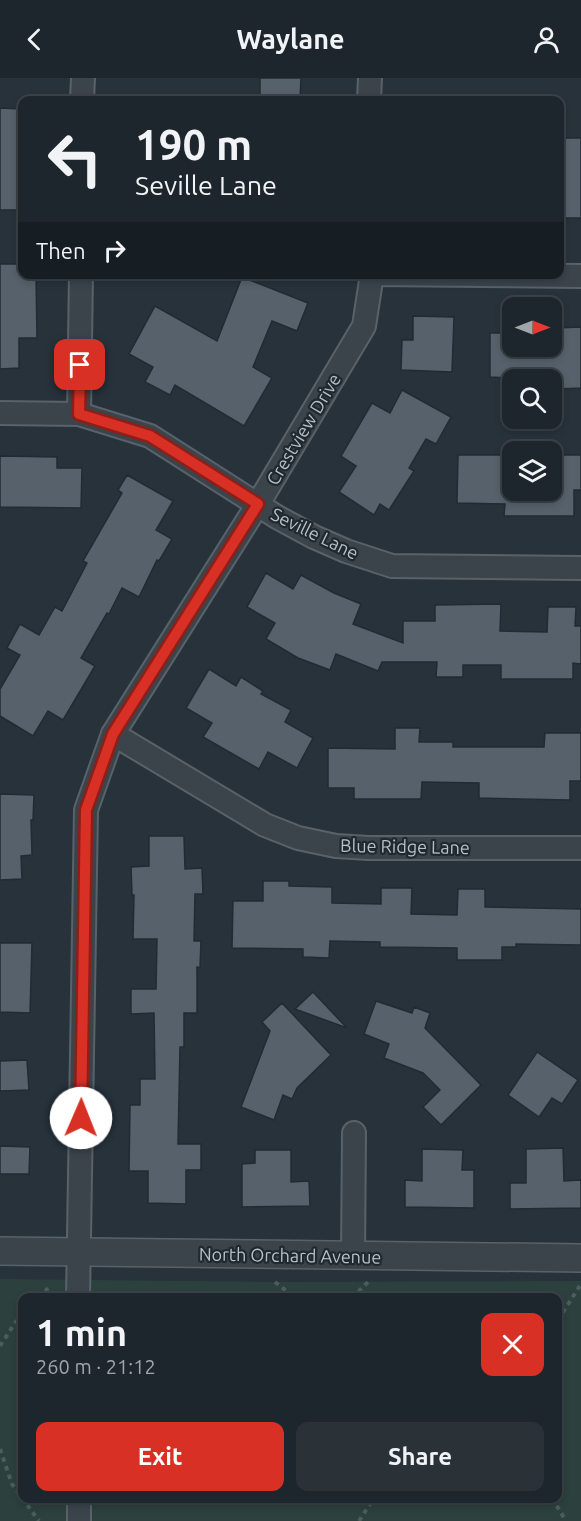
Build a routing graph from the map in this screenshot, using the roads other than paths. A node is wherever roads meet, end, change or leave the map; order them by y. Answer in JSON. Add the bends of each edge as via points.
{"nodes":[{"id":1,"x":82,"y":78,"type":"edge"},
{"id":2,"x":370,"y":78,"type":"edge"},
{"id":3,"x":82,"y":96,"type":"edge"},
{"id":4,"x":369,"y":96,"type":"edge"},
{"id":5,"x":564,"y":276,"type":"edge"},
{"id":6,"x":581,"y":276,"type":"edge"},
{"id":7,"x":81,"y":279,"type":"edge"},
{"id":8,"x":371,"y":279,"type":"edge"},
{"id":9,"x":0,"y":413,"type":"edge"},
{"id":10,"x":79,"y":414,"type":"junction"},
{"id":11,"x":258,"y":504,"type":"junction"},
{"id":12,"x":581,"y":568,"type":"edge"},
{"id":13,"x":113,"y":734,"type":"junction"},
{"id":14,"x":581,"y":848,"type":"edge"},
{"id":15,"x":354,"y":1133,"type":"dead end"},
{"id":16,"x":0,"y":1251,"type":"edge"},
{"id":17,"x":79,"y":1251,"type":"junction"},
{"id":18,"x":354,"y":1256,"type":"junction"},
{"id":19,"x":581,"y":1258,"type":"edge"},
{"id":20,"x":78,"y":1293,"type":"edge"},
{"id":21,"x":79,"y":1503,"type":"edge"},
{"id":22,"x":79,"y":1521,"type":"edge"}],
"edges":[{"from":1,"to":3,"type":"street"},
{"from":2,"to":4,"type":"street"},
{"from":5,"to":6,"type":"street"},
{"from":7,"to":10,"type":"street"},
{"from":8,"to":11,"type":"street","name":"Crestview Drive","via":[[364,326]]},
{"from":9,"to":10,"type":"street","name":"Seville Lane"},
{"from":10,"to":11,"type":"street","name":"Seville Lane","via":[[150,436]]},
{"from":11,"to":12,"type":"street","name":"Seville Lane","via":[[335,547],[392,566]]},
{"from":11,"to":13,"type":"street","name":"Crestview Drive"},
{"from":13,"to":14,"type":"street","name":"Blue Ridge Lane","via":[[265,825],[298,838],[369,848]]},
{"from":13,"to":17,"type":"street","name":"Crestview Drive","via":[[86,810]]},
{"from":15,"to":18,"type":"street"},
{"from":16,"to":17,"type":"street","name":"North Orchard Avenue"},
{"from":17,"to":18,"type":"street","name":"North Orchard Avenue"},
{"from":17,"to":20,"type":"street","name":"Crestview Drive"},
{"from":18,"to":19,"type":"street","name":"North Orchard Avenue"},
{"from":21,"to":22,"type":"street"}]}
